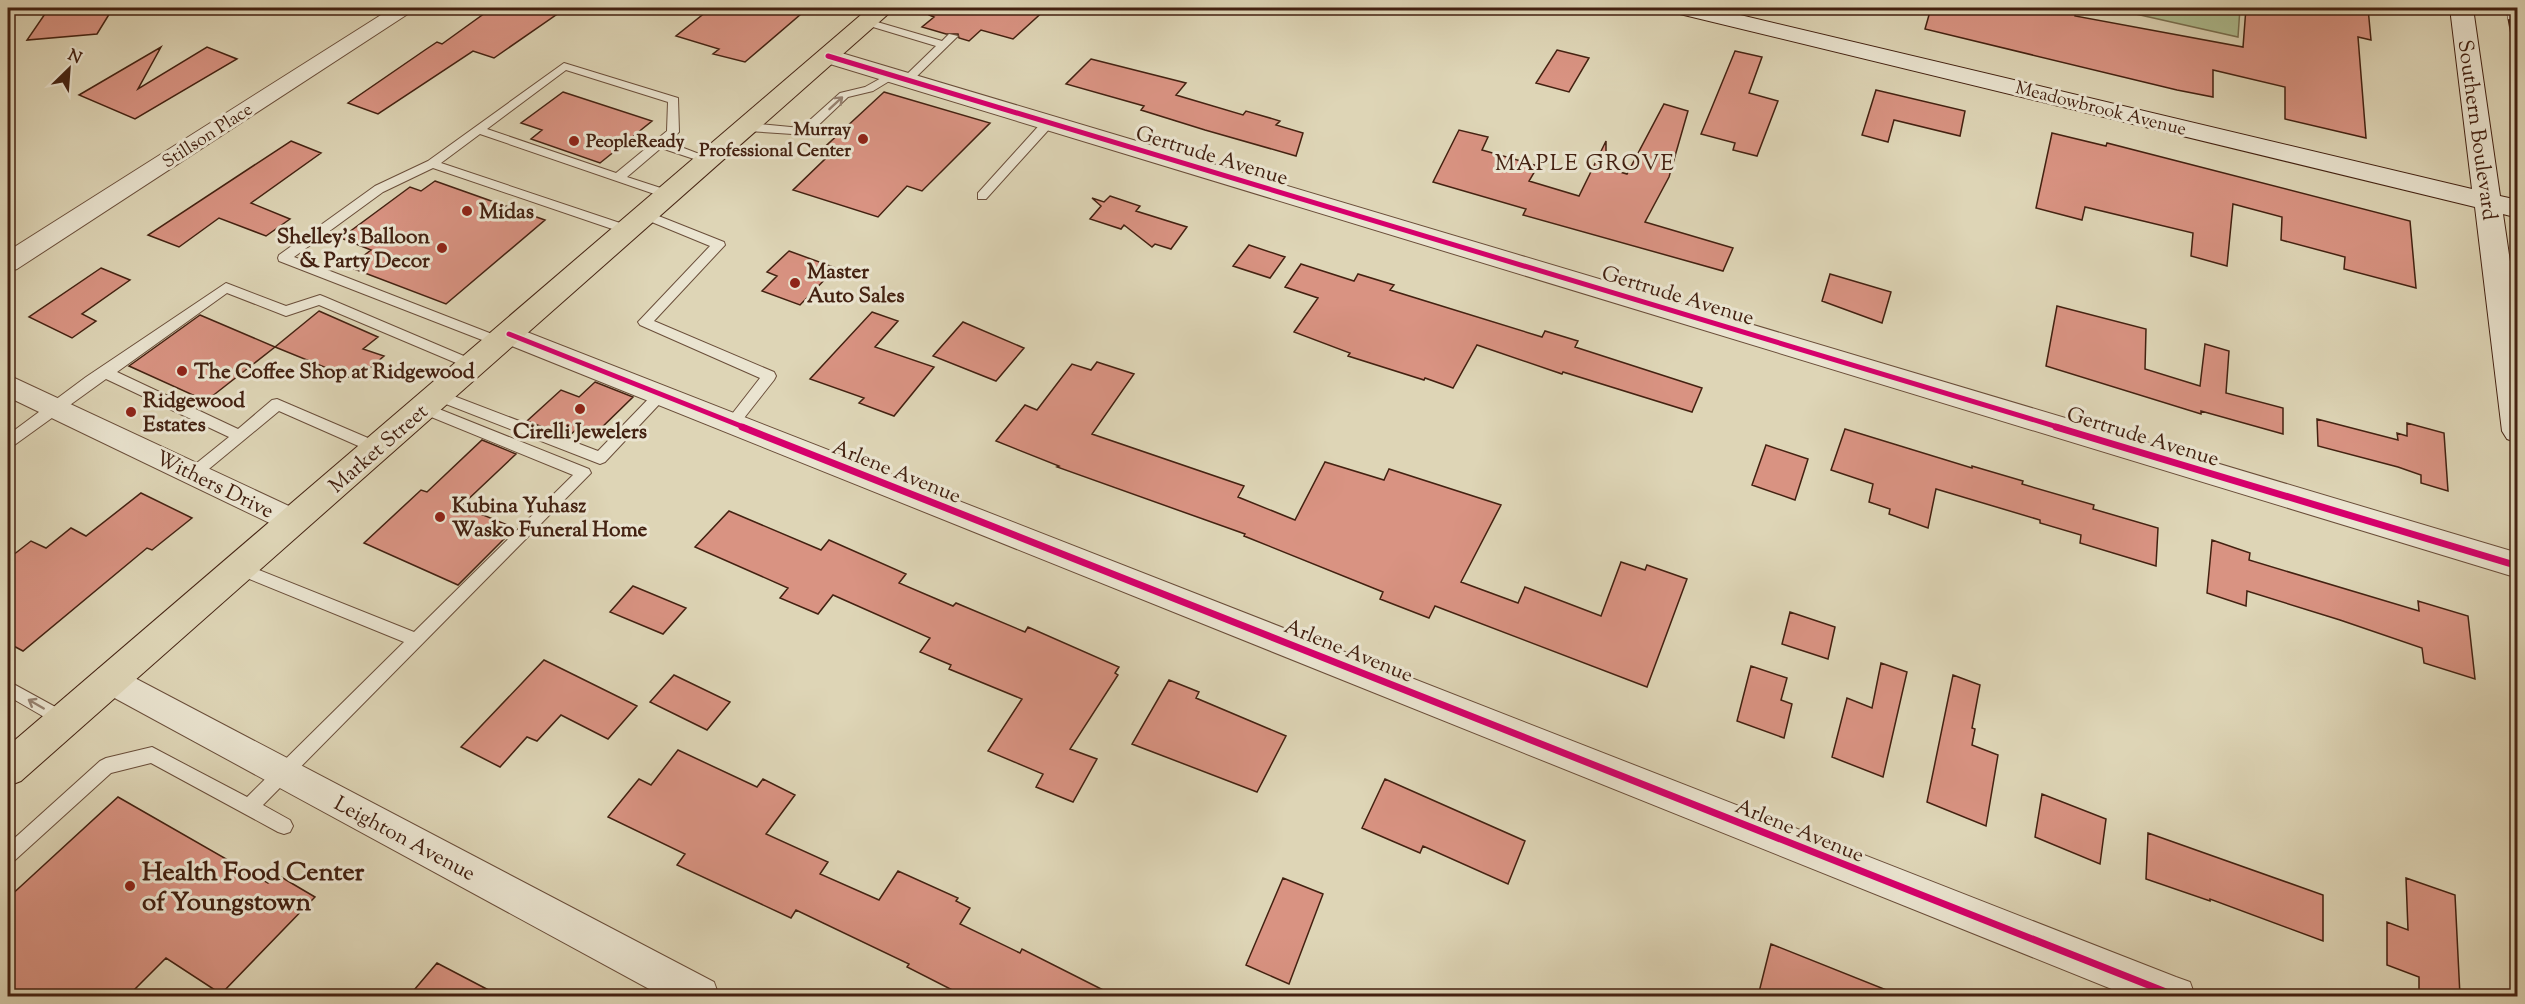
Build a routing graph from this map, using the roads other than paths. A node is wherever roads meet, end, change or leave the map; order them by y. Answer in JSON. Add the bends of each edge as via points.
{"nodes":[{"id":1,"x":406,"y":8,"type":"edge"},
{"id":2,"x":1684,"y":8,"type":"edge"},
{"id":3,"x":2462,"y":8,"type":"edge"},
{"id":4,"x":875,"y":15,"type":"edge"},
{"id":5,"x":953,"y":36,"type":"dead end"},
{"id":6,"x":944,"y":45,"type":"junction"},
{"id":7,"x":828,"y":56,"type":"junction"},
{"id":8,"x":899,"y":78,"type":"junction"},
{"id":9,"x":1048,"y":123,"type":"junction"},
{"id":10,"x":747,"y":127,"type":"junction"},
{"id":11,"x":479,"y":129,"type":"junction"},
{"id":12,"x":659,"y":143,"type":"junction"},
{"id":13,"x":709,"y":160,"type":"junction"},
{"id":14,"x":432,"y":164,"type":"junction"},
{"id":15,"x":618,"y":178,"type":"junction"},
{"id":16,"x":669,"y":195,"type":"junction"},
{"id":17,"x":982,"y":196,"type":"dead end"},
{"id":18,"x":2488,"y":201,"type":"junction"},
{"id":19,"x":2517,"y":209,"type":"edge"},
{"id":20,"x":637,"y":223,"type":"junction"},
{"id":21,"x":8,"y":263,"type":"edge"},
{"id":22,"x":504,"y":338,"type":"junction"},
{"id":23,"x":474,"y":365,"type":"junction"},
{"id":24,"x":109,"y":375,"type":"junction"},
{"id":25,"x":8,"y":385,"type":"edge"},
{"id":26,"x":661,"y":395,"type":"junction"},
{"id":27,"x":431,"y":402,"type":"junction"},
{"id":28,"x":55,"y":408,"type":"junction"},
{"id":29,"x":732,"y":423,"type":"junction"},
{"id":30,"x":2517,"y":431,"type":"edge"},
{"id":31,"x":240,"y":436,"type":"junction"},
{"id":32,"x":8,"y":442,"type":"edge"},
{"id":33,"x":377,"y":448,"type":"junction"},
{"id":34,"x":193,"y":474,"type":"junction"},
{"id":35,"x":293,"y":521,"type":"junction"},
{"id":36,"x":2517,"y":566,"type":"edge"},
{"id":37,"x":238,"y":568,"type":"junction"},
{"id":38,"x":417,"y":640,"type":"junction"},
{"id":39,"x":110,"y":679,"type":"junction"},
{"id":40,"x":8,"y":688,"type":"edge"},
{"id":41,"x":64,"y":720,"type":"junction"},
{"id":42,"x":8,"y":767,"type":"edge"},
{"id":43,"x":283,"y":772,"type":"junction"},
{"id":44,"x":249,"y":807,"type":"junction"},
{"id":45,"x":284,"y":826,"type":"dead end"},
{"id":46,"x":8,"y":855,"type":"edge"},
{"id":47,"x":700,"y":996,"type":"edge"},
{"id":48,"x":2176,"y":996,"type":"edge"}],
"edges":[{"from":1,"to":21,"type":"street","name":"Stillson Place"},
{"from":2,"to":18,"type":"street","name":"Meadowbrook Avenue"},
{"from":3,"to":18,"type":"street","name":"Southern Boulevard"},
{"from":4,"to":6,"type":"lane"},
{"from":4,"to":7,"type":"main road","name":"Market Street"},
{"from":5,"to":6,"type":"lane"},
{"from":6,"to":8,"type":"lane"},
{"from":7,"to":8,"type":"street","name":"Gertrude Avenue"},
{"from":7,"to":10,"type":"main road","name":"Market Street"},
{"from":8,"to":9,"type":"street","name":"Gertrude Avenue"},
{"from":10,"to":8,"type":"lane","one_way":true,"via":[[804,132],[844,95]]},
{"from":9,"to":17,"type":"lane"},
{"from":9,"to":36,"type":"street","name":"Gertrude Avenue"},
{"from":10,"to":13,"type":"main road","name":"Market Street"},
{"from":11,"to":12,"type":"lane","via":[[564,66],[674,100],[673,132]]},
{"from":11,"to":14,"type":"lane"},
{"from":11,"to":15,"type":"lane"},
{"from":12,"to":13,"type":"lane"},
{"from":12,"to":15,"type":"lane"},
{"from":13,"to":16,"type":"main road","name":"Market Street"},
{"from":14,"to":20,"type":"lane"},
{"from":14,"to":22,"type":"lane","via":[[379,189],[284,258]]},
{"from":15,"to":16,"type":"lane"},
{"from":16,"to":20,"type":"main road","name":"Market Street"},
{"from":18,"to":19,"type":"street","name":"Meadowbrook Avenue"},
{"from":18,"to":30,"type":"street","name":"Southern Boulevard"},
{"from":20,"to":22,"type":"main road","name":"Market Street"},
{"from":20,"to":29,"type":"lane","via":[[719,246],[645,322],[768,376]]},
{"from":22,"to":23,"type":"main road","name":"Market Street"},
{"from":22,"to":26,"type":"street","name":"Arlene Avenue"},
{"from":23,"to":24,"type":"lane","via":[[320,300],[286,311],[226,287]]},
{"from":23,"to":27,"type":"main road","name":"Market Street"},
{"from":24,"to":28,"type":"lane","via":[[91,381]]},
{"from":24,"to":31,"type":"lane"},
{"from":25,"to":28,"type":"street","name":"Withers Drive"},
{"from":26,"to":27,"type":"lane","via":[[600,458]]},
{"from":26,"to":29,"type":"street","name":"Arlene Avenue"},
{"from":27,"to":33,"type":"main road","name":"Market Street"},
{"from":27,"to":38,"type":"lane","via":[[584,473]]},
{"from":28,"to":32,"type":"lane"},
{"from":28,"to":34,"type":"street","name":"Withers Drive"},
{"from":29,"to":48,"type":"street","name":"Arlene Avenue"},
{"from":31,"to":33,"type":"lane","via":[[277,404]]},
{"from":31,"to":34,"type":"lane"},
{"from":33,"to":35,"type":"main road","name":"Market Street"},
{"from":34,"to":35,"type":"street","name":"Withers Drive"},
{"from":35,"to":37,"type":"main road","name":"Market Street"},
{"from":37,"to":38,"type":"lane"},
{"from":37,"to":39,"type":"main road","name":"Market Street"},
{"from":38,"to":43,"type":"lane"},
{"from":39,"to":41,"type":"main road","name":"Market Street"},
{"from":39,"to":43,"type":"street","name":"Leighton Avenue"},
{"from":41,"to":40,"type":"lane","one_way":true},
{"from":41,"to":42,"type":"main road","name":"Market Street"},
{"from":43,"to":44,"type":"lane"},
{"from":43,"to":47,"type":"street","name":"Leighton Avenue"},
{"from":44,"to":45,"type":"lane"},
{"from":44,"to":46,"type":"lane","via":[[152,755],[106,766]]}]}
